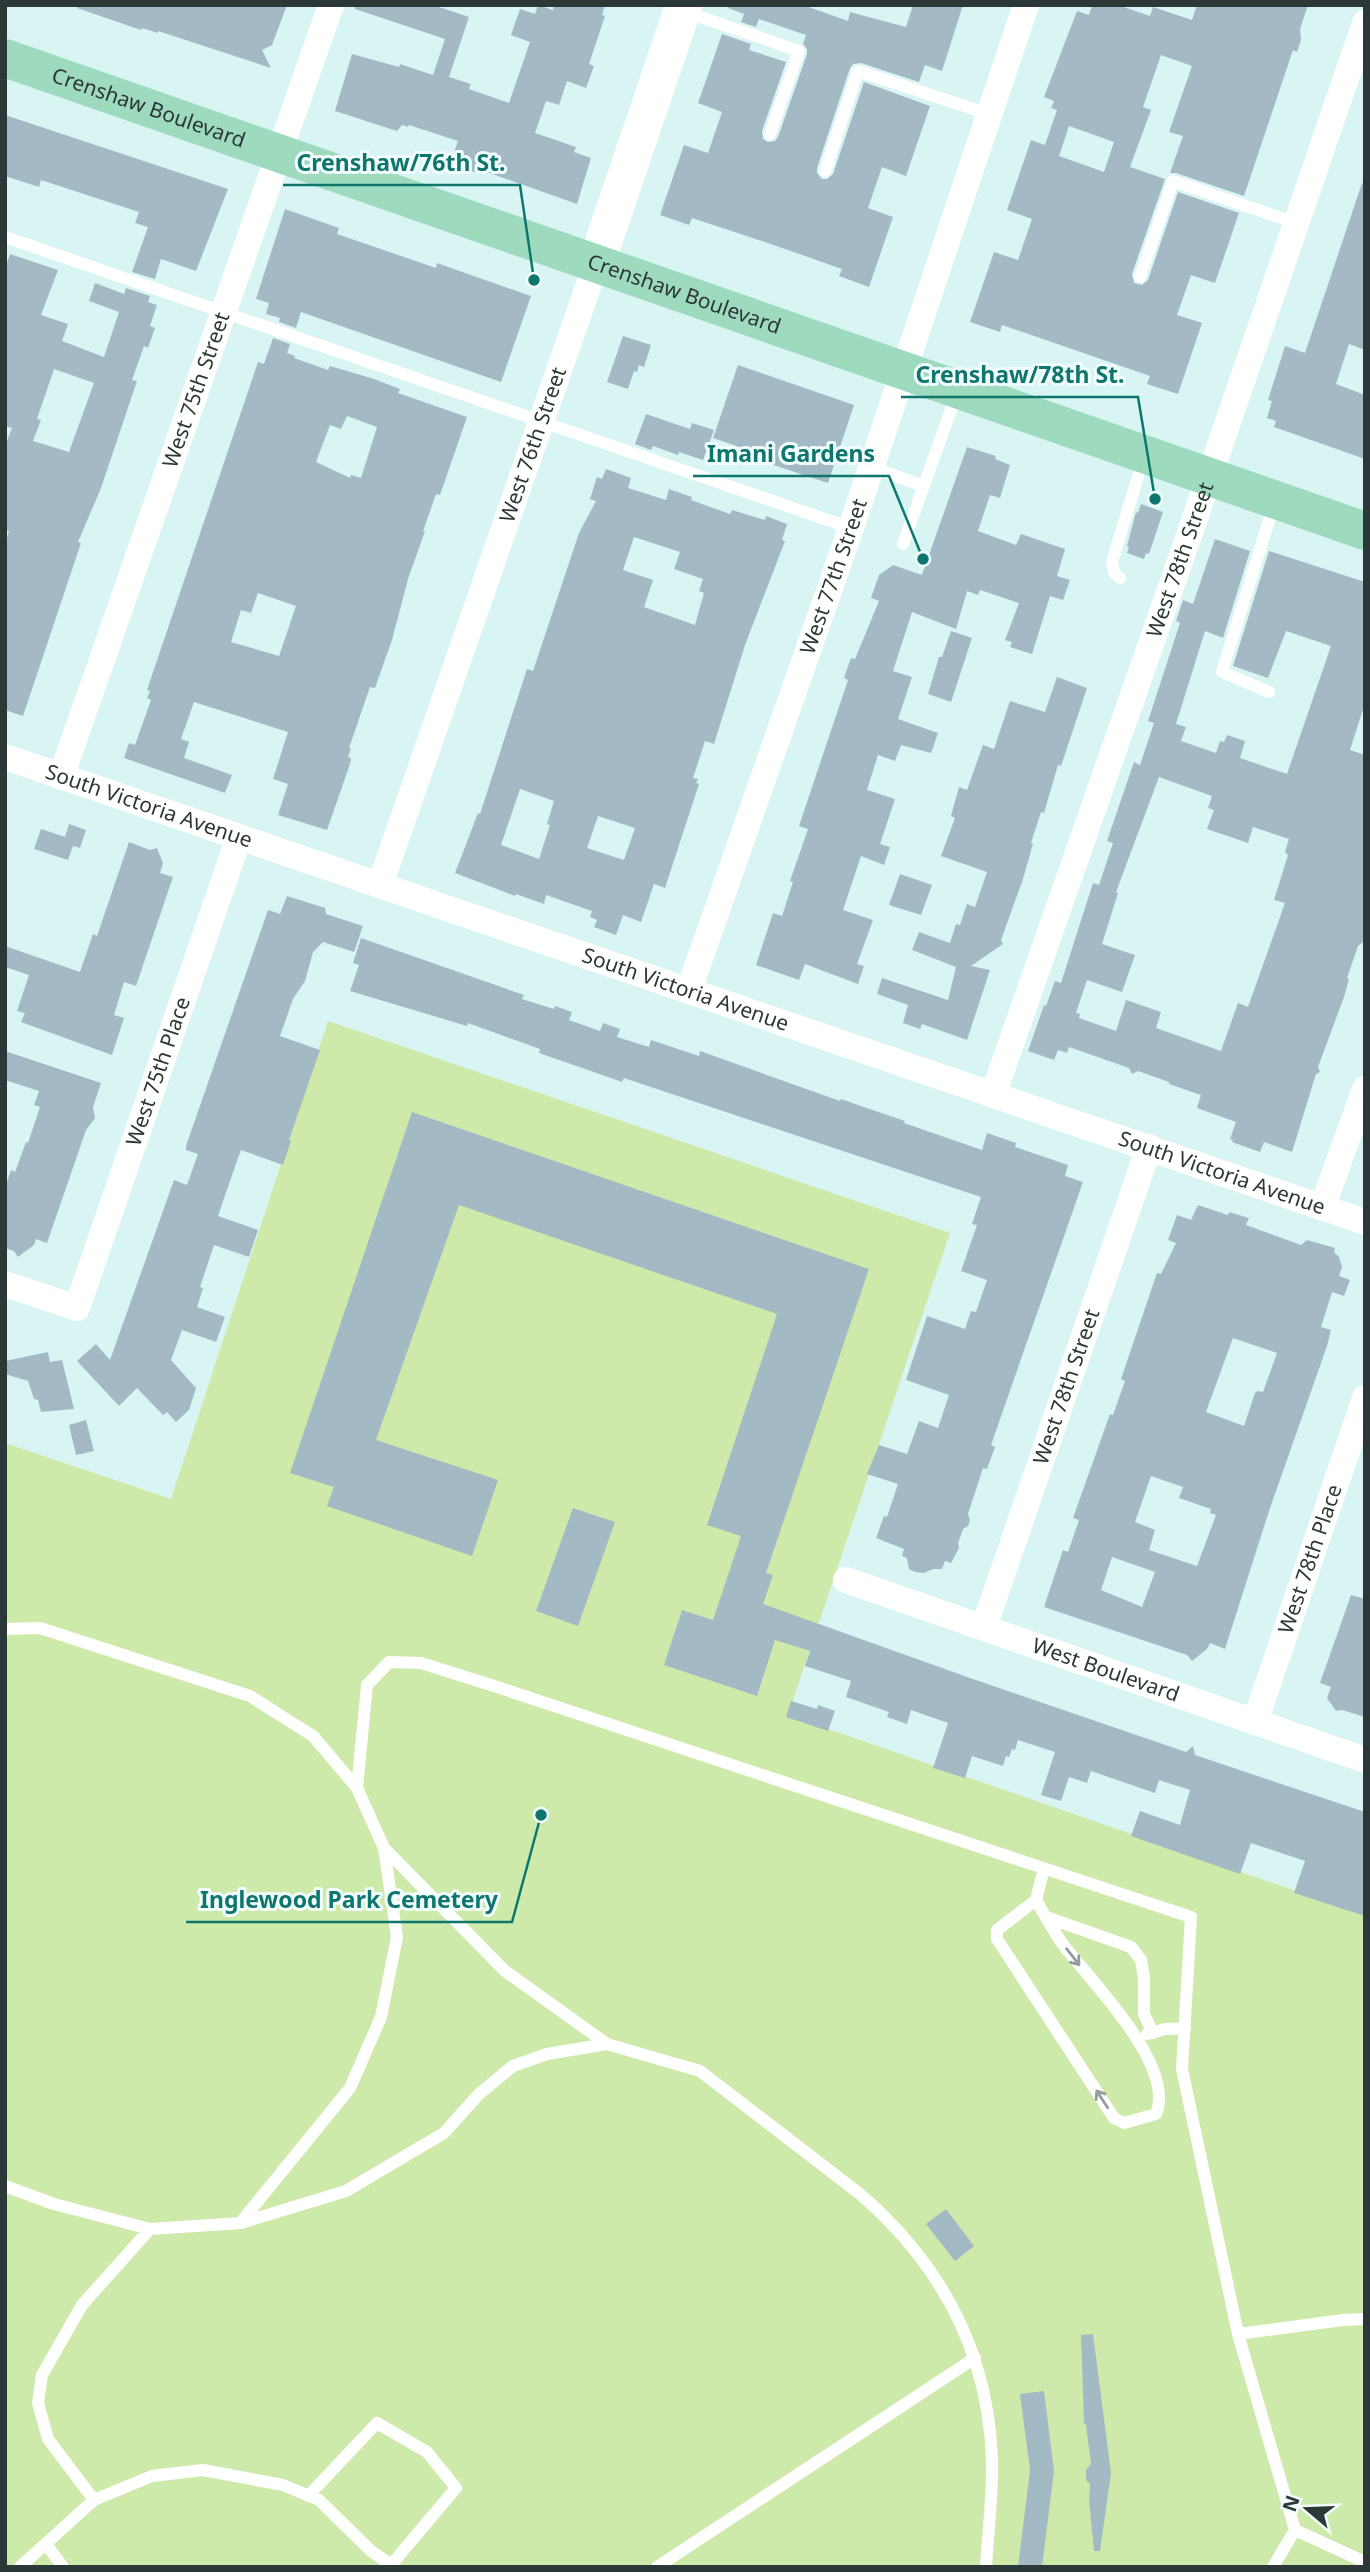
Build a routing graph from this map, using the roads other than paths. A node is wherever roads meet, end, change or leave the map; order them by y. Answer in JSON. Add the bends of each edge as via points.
{"nodes":[{"id":1,"x":331,"y":5,"type":"edge"},
{"id":2,"x":1026,"y":5,"type":"edge"},
{"id":3,"x":683,"y":8,"type":"edge"},
{"id":4,"x":1365,"y":23,"type":"edge"},
{"id":5,"x":5,"y":58,"type":"edge"},
{"id":6,"x":989,"y":114,"type":"junction"},
{"id":7,"x":770,"y":134,"type":"dead end"},
{"id":8,"x":280,"y":151,"type":"junction"},
{"id":9,"x":825,"y":171,"type":"dead end"},
{"id":10,"x":1296,"y":223,"type":"junction"},
{"id":11,"x":5,"y":237,"type":"edge"},
{"id":12,"x":596,"y":264,"type":"junction"},
{"id":13,"x":1140,"y":277,"type":"dead end"},
{"id":14,"x":225,"y":312,"type":"junction"},
{"id":15,"x":903,"y":369,"type":"junction"},
{"id":16,"x":958,"y":388,"type":"junction"},
{"id":17,"x":542,"y":422,"type":"junction"},
{"id":18,"x":1145,"y":454,"type":"junction"},
{"id":19,"x":871,"y":467,"type":"junction"},
{"id":20,"x":1210,"y":477,"type":"junction"},
{"id":21,"x":924,"y":486,"type":"junction"},
{"id":22,"x":1275,"y":500,"type":"junction"},
{"id":23,"x":851,"y":528,"type":"junction"},
{"id":24,"x":1365,"y":531,"type":"edge"},
{"id":25,"x":903,"y":544,"type":"dead end"},
{"id":26,"x":1120,"y":578,"type":"dead end"},
{"id":27,"x":1269,"y":692,"type":"dead end"},
{"id":28,"x":5,"y":757,"type":"edge"},
{"id":29,"x":61,"y":777,"type":"junction"},
{"id":30,"x":239,"y":837,"type":"junction"},
{"id":31,"x":380,"y":885,"type":"junction"},
{"id":32,"x":689,"y":989,"type":"junction"},
{"id":33,"x":1365,"y":1089,"type":"edge"},
{"id":34,"x":993,"y":1096,"type":"junction"},
{"id":35,"x":1149,"y":1147,"type":"junction"},
{"id":36,"x":1322,"y":1208,"type":"junction"},
{"id":37,"x":1365,"y":1222,"type":"edge"},
{"id":38,"x":5,"y":1284,"type":"edge"},
{"id":39,"x":1365,"y":1398,"type":"edge"},
{"id":40,"x":846,"y":1580,"type":"dead end"},
{"id":41,"x":984,"y":1627,"type":"junction"},
{"id":42,"x":5,"y":1629,"type":"edge"},
{"id":43,"x":1255,"y":1722,"type":"junction"},
{"id":44,"x":1365,"y":1760,"type":"edge"},
{"id":45,"x":356,"y":1788,"type":"junction"},
{"id":46,"x":384,"y":1848,"type":"junction"},
{"id":47,"x":1044,"y":1868,"type":"junction"},
{"id":48,"x":1036,"y":1900,"type":"junction"},
{"id":49,"x":1046,"y":1917,"type":"junction"},
{"id":50,"x":1185,"y":2028,"type":"junction"},
{"id":51,"x":1153,"y":2033,"type":"junction"},
{"id":52,"x":1137,"y":2037,"type":"junction"},
{"id":53,"x":607,"y":2044,"type":"junction"},
{"id":54,"x":5,"y":2186,"type":"edge"},
{"id":55,"x":241,"y":2223,"type":"junction"},
{"id":56,"x":150,"y":2229,"type":"junction"},
{"id":57,"x":1365,"y":2319,"type":"edge"},
{"id":58,"x":1238,"y":2334,"type":"junction"},
{"id":59,"x":975,"y":2358,"type":"junction"},
{"id":60,"x":308,"y":2496,"type":"junction"},
{"id":61,"x":94,"y":2501,"type":"junction"},
{"id":62,"x":1294,"y":2530,"type":"junction"},
{"id":63,"x":46,"y":2544,"type":"junction"},
{"id":64,"x":1365,"y":2562,"type":"edge"},
{"id":65,"x":386,"y":2564,"type":"edge"},
{"id":66,"x":20,"y":2567,"type":"edge"},
{"id":67,"x":63,"y":2567,"type":"edge"},
{"id":68,"x":657,"y":2567,"type":"edge"},
{"id":69,"x":986,"y":2567,"type":"edge"},
{"id":70,"x":1273,"y":2567,"type":"edge"}],
"edges":[{"from":1,"to":8,"type":"street","name":"West 75th Street"},
{"from":2,"to":6,"type":"street","name":"West 77th Street"},
{"from":3,"to":7,"type":"lane","via":[[799,51]]},
{"from":3,"to":12,"type":"street","name":"West 76th Street"},
{"from":4,"to":10,"type":"street","name":"West 78th Street"},
{"from":5,"to":8,"type":"main road","name":"Crenshaw Boulevard"},
{"from":6,"to":9,"type":"lane","via":[[858,71]]},
{"from":6,"to":15,"type":"street","name":"West 77th Street"},
{"from":8,"to":12,"type":"main road","name":"Crenshaw Boulevard"},
{"from":8,"to":14,"type":"street","name":"West 75th Street"},
{"from":10,"to":13,"type":"lane","via":[[1173,181]]},
{"from":10,"to":20,"type":"street","name":"West 78th Street"},
{"from":11,"to":14,"type":"lane"},
{"from":12,"to":15,"type":"main road","name":"Crenshaw Boulevard"},
{"from":12,"to":17,"type":"street","name":"West 76th Street"},
{"from":14,"to":17,"type":"lane"},
{"from":14,"to":29,"type":"street","name":"West 75th Street"},
{"from":15,"to":16,"type":"main road","name":"Crenshaw Boulevard"},
{"from":15,"to":19,"type":"street","name":"West 77th Street"},
{"from":16,"to":18,"type":"main road","name":"Crenshaw Boulevard"},
{"from":16,"to":21,"type":"lane"},
{"from":17,"to":23,"type":"lane"},
{"from":17,"to":31,"type":"street","name":"West 76th Street"},
{"from":18,"to":20,"type":"main road","name":"Crenshaw Boulevard"},
{"from":18,"to":26,"type":"lane","via":[[1112,562]]},
{"from":19,"to":21,"type":"lane"},
{"from":19,"to":23,"type":"street","name":"West 77th Street"},
{"from":20,"to":22,"type":"main road","name":"Crenshaw Boulevard"},
{"from":20,"to":34,"type":"street","name":"West 78th Street"},
{"from":21,"to":25,"type":"lane"},
{"from":22,"to":24,"type":"main road","name":"Crenshaw Boulevard"},
{"from":22,"to":27,"type":"lane","via":[[1222,672]]},
{"from":23,"to":32,"type":"street","name":"West 77th Street"},
{"from":28,"to":29,"type":"street","name":"South Victoria Avenue"},
{"from":29,"to":30,"type":"street","name":"South Victoria Avenue"},
{"from":30,"to":31,"type":"street","name":"South Victoria Avenue"},
{"from":30,"to":38,"type":"street","name":"West 75th Place","via":[[77,1308]]},
{"from":31,"to":32,"type":"street","name":"South Victoria Avenue"},
{"from":32,"to":34,"type":"street","name":"South Victoria Avenue"},
{"from":33,"to":36,"type":"street"},
{"from":34,"to":35,"type":"street","name":"South Victoria Avenue"},
{"from":35,"to":36,"type":"street","name":"South Victoria Avenue"},
{"from":35,"to":41,"type":"street","name":"West 78th Street"},
{"from":36,"to":37,"type":"street","name":"South Victoria Avenue"},
{"from":39,"to":43,"type":"street","name":"West 78th Place"},
{"from":40,"to":41,"type":"street","name":"West Boulevard"},
{"from":41,"to":43,"type":"street","name":"West Boulevard"},
{"from":42,"to":45,"type":"lane","via":[[40,1628],[250,1696],[313,1736]]},
{"from":43,"to":44,"type":"street","name":"West Boulevard"},
{"from":45,"to":46,"type":"lane"},
{"from":45,"to":47,"type":"lane","via":[[367,1685],[389,1662],[421,1663]]},
{"from":46,"to":53,"type":"lane","via":[[505,1971]]},
{"from":46,"to":55,"type":"lane","via":[[397,1937],[381,2017],[350,2088]]},
{"from":47,"to":48,"type":"lane"},
{"from":47,"to":50,"type":"lane","via":[[1191,1917]]},
{"from":48,"to":49,"type":"lane"},
{"from":52,"to":48,"type":"lane","one_way":true,"via":[[1154,2069],[1161,2103],[1156,2114],[1124,2123],[1114,2118],[997,1939],[997,1930]]},
{"from":49,"to":51,"type":"lane","via":[[1131,1947],[1141,1960],[1144,2014]]},
{"from":49,"to":52,"type":"lane","one_way":true},
{"from":50,"to":51,"type":"lane"},
{"from":50,"to":58,"type":"lane","via":[[1182,2069]]},
{"from":51,"to":52,"type":"lane"},
{"from":53,"to":55,"type":"lane","via":[[547,2054],[513,2066],[479,2094],[444,2133],[346,2191]]},
{"from":53,"to":59,"type":"lane","via":[[700,2071],[884,2214],[925,2261],[957,2315]]},
{"from":54,"to":56,"type":"lane"},
{"from":55,"to":56,"type":"lane"},
{"from":56,"to":61,"type":"lane","via":[[82,2305],[42,2375],[38,2403],[48,2439]]},
{"from":57,"to":58,"type":"lane"},
{"from":58,"to":62,"type":"lane"},
{"from":59,"to":68,"type":"lane"},
{"from":59,"to":69,"type":"lane","via":[[986,2401],[991,2452]]},
{"from":60,"to":61,"type":"lane","via":[[283,2485],[202,2470],[152,2476]]},
{"from":60,"to":65,"type":"lane","via":[[318,2500]]},
{"from":60,"to":65,"type":"lane","via":[[377,2423],[427,2452],[456,2488]]},
{"from":61,"to":63,"type":"lane"},
{"from":62,"to":64,"type":"lane"},
{"from":62,"to":70,"type":"lane"},
{"from":63,"to":66,"type":"lane"},
{"from":63,"to":67,"type":"lane"}]}
